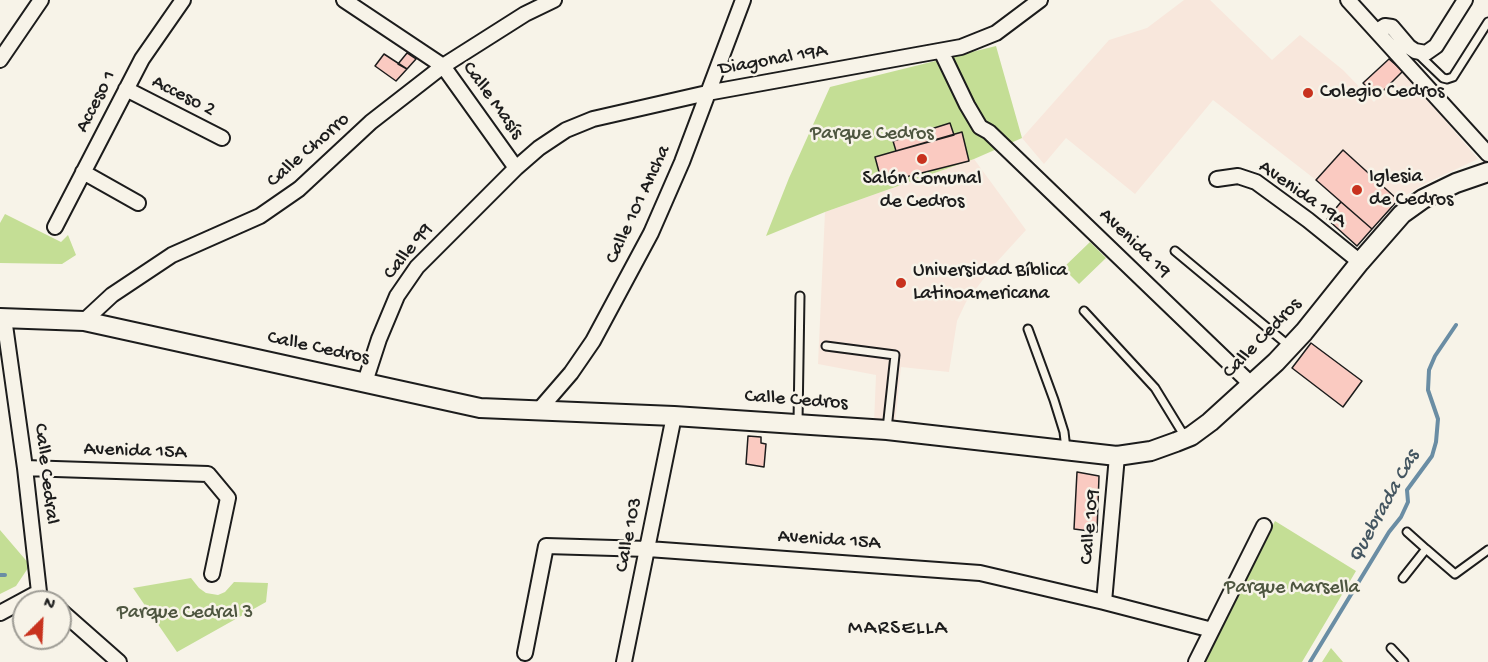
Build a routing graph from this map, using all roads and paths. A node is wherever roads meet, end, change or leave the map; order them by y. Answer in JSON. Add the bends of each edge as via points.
{"nodes":[{"id":1,"x":41,"y":0,"type":"edge"},
{"id":2,"x":183,"y":0,"type":"edge"},
{"id":3,"x":344,"y":0,"type":"edge"},
{"id":4,"x":554,"y":0,"type":"edge"},
{"id":5,"x":743,"y":0,"type":"edge"},
{"id":6,"x":1040,"y":0,"type":"edge"},
{"id":7,"x":1348,"y":0,"type":"edge"},
{"id":8,"x":1465,"y":0,"type":"edge"},
{"id":9,"x":1488,"y":22,"type":"edge"},
{"id":10,"x":1377,"y":31,"type":"junction"},
{"id":11,"x":940,"y":51,"type":"junction"},
{"id":12,"x":1415,"y":51,"type":"junction"},
{"id":13,"x":0,"y":60,"type":"edge"},
{"id":14,"x":443,"y":66,"type":"junction"},
{"id":15,"x":126,"y":90,"type":"junction"},
{"id":16,"x":707,"y":93,"type":"junction"},
{"id":17,"x":222,"y":138,"type":"dead end"},
{"id":18,"x":1488,"y":154,"type":"edge"},
{"id":19,"x":516,"y":168,"type":"junction"},
{"id":20,"x":83,"y":172,"type":"junction"},
{"id":21,"x":1488,"y":172,"type":"edge"},
{"id":22,"x":1217,"y":179,"type":"dead end"},
{"id":23,"x":138,"y":202,"type":"dead end"},
{"id":24,"x":55,"y":227,"type":"dead end"},
{"id":25,"x":1175,"y":251,"type":"dead end"},
{"id":26,"x":1360,"y":262,"type":"junction"},
{"id":27,"x":800,"y":296,"type":"dead end"},
{"id":28,"x":1084,"y":311,"type":"dead end"},
{"id":29,"x":2,"y":318,"type":"edge"},
{"id":30,"x":84,"y":321,"type":"junction"},
{"id":31,"x":1028,"y":329,"type":"dead end"},
{"id":32,"x":826,"y":346,"type":"dead end"},
{"id":33,"x":1290,"y":347,"type":"junction"},
{"id":34,"x":365,"y":382,"type":"junction"},
{"id":35,"x":1252,"y":385,"type":"junction"},
{"id":36,"x":539,"y":410,"type":"junction"},
{"id":37,"x":674,"y":416,"type":"junction"},
{"id":38,"x":798,"y":424,"type":"junction"},
{"id":39,"x":887,"y":430,"type":"junction"},
{"id":40,"x":1186,"y":438,"type":"junction"},
{"id":41,"x":1066,"y":449,"type":"junction"},
{"id":42,"x":1117,"y":456,"type":"junction"},
{"id":43,"x":25,"y":468,"type":"junction"},
{"id":44,"x":1264,"y":526,"type":"dead end"},
{"id":45,"x":1407,"y":532,"type":"dead end"},
{"id":46,"x":648,"y":549,"type":"junction"},
{"id":47,"x":1426,"y":549,"type":"junction"},
{"id":48,"x":1488,"y":550,"type":"edge"},
{"id":49,"x":212,"y":574,"type":"dead end"},
{"id":50,"x":1402,"y":578,"type":"dead end"},
{"id":51,"x":39,"y":590,"type":"edge"},
{"id":52,"x":1104,"y":602,"type":"junction"},
{"id":53,"x":72,"y":621,"type":"edge"},
{"id":54,"x":1212,"y":630,"type":"junction"},
{"id":55,"x":1391,"y":648,"type":"dead end"},
{"id":56,"x":525,"y":653,"type":"dead end"},
{"id":57,"x":119,"y":662,"type":"edge"},
{"id":58,"x":624,"y":662,"type":"edge"},
{"id":59,"x":1196,"y":662,"type":"edge"},
{"id":60,"x":1404,"y":662,"type":"edge"}],
"edges":[{"from":1,"to":13,"type":"street"},
{"from":2,"to":15,"type":"street","name":"Acceso 1","via":[[142,59]]},
{"from":3,"to":14,"type":"street","name":"Calle Masís"},
{"from":4,"to":14,"type":"street","name":"Calle Chorro"},
{"from":5,"to":16,"type":"street","name":"Calle 101 Ancha"},
{"from":6,"to":11,"type":"street","name":"Diagonal 19A","via":[[996,33]]},
{"from":7,"to":10,"type":"street"},
{"from":8,"to":12,"type":"street","via":[[1432,51]]},
{"from":9,"to":12,"type":"lane","via":[[1453,76],[1447,79]]},
{"from":10,"to":12,"type":"street","via":[[1392,27]]},
{"from":10,"to":18,"type":"street"},
{"from":11,"to":16,"type":"street","name":"Diagonal 19A"},
{"from":11,"to":35,"type":"street","name":"Avenida 19","via":[[980,126]]},
{"from":14,"to":19,"type":"street","name":"Calle Masís"},
{"from":14,"to":30,"type":"street","name":"Calle Chorro","via":[[371,122],[299,189],[260,216],[172,255],[112,295]]},
{"from":15,"to":17,"type":"street","name":"Acceso 2"},
{"from":15,"to":20,"type":"street","name":"Acceso 1"},
{"from":16,"to":19,"type":"street","name":"Diagonal 19A","via":[[593,119],[566,130]]},
{"from":16,"to":36,"type":"street","name":"Calle 101 Ancha","via":[[651,233],[613,305],[572,374]]},
{"from":19,"to":34,"type":"street","name":"Calle 99","via":[[417,267],[398,296]]},
{"from":20,"to":23,"type":"street"},
{"from":20,"to":24,"type":"street","name":"Acceso 1"},
{"from":21,"to":26,"type":"street","name":"Calle Cedros","via":[[1423,199],[1391,225]]},
{"from":22,"to":26,"type":"street","name":"Avenida 19A","via":[[1238,176],[1256,182]]},
{"from":25,"to":33,"type":"lane"},
{"from":26,"to":33,"type":"street","name":"Calle Cedros"},
{"from":27,"to":38,"type":"lane"},
{"from":28,"to":40,"type":"lane","via":[[1155,388]]},
{"from":29,"to":30,"type":"street","name":"Calle Cedros"},
{"from":29,"to":43,"type":"street","name":"Calle Cedral"},
{"from":30,"to":34,"type":"street","name":"Calle Cedros"},
{"from":31,"to":41,"type":"lane","via":[[1058,410]]},
{"from":32,"to":39,"type":"lane","via":[[895,355]]},
{"from":33,"to":35,"type":"street","name":"Calle Cedros"},
{"from":34,"to":36,"type":"street","name":"Calle Cedros","via":[[480,408]]},
{"from":35,"to":40,"type":"street","name":"Calle Cedros"},
{"from":36,"to":37,"type":"street","name":"Calle Cedros"},
{"from":37,"to":38,"type":"street","name":"Calle Cedros"},
{"from":37,"to":46,"type":"street","name":"Calle 103"},
{"from":38,"to":39,"type":"street","name":"Calle Cedros"},
{"from":39,"to":41,"type":"street","name":"Calle Cedros"},
{"from":40,"to":42,"type":"street","name":"Calle Cedros","via":[[1151,451]]},
{"from":41,"to":42,"type":"street","name":"Calle Cedros"},
{"from":42,"to":52,"type":"street","name":"Calle 109"},
{"from":43,"to":49,"type":"street","name":"Avenida 15A","via":[[208,474],[228,498]]},
{"from":43,"to":51,"type":"street","name":"Calle Cedral"},
{"from":44,"to":54,"type":"street"},
{"from":45,"to":47,"type":"lane"},
{"from":46,"to":52,"type":"street","name":"Avenida 15A","via":[[969,572]]},
{"from":46,"to":56,"type":"street","name":"Avenida 15A","via":[[546,546]]},
{"from":46,"to":58,"type":"street","name":"Calle 103"},
{"from":47,"to":48,"type":"lane","via":[[1455,574]]},
{"from":47,"to":50,"type":"lane"},
{"from":52,"to":54,"type":"street","name":"Avenida 15A"},
{"from":53,"to":57,"type":"street"},
{"from":54,"to":59,"type":"street"},
{"from":55,"to":60,"type":"lane"}]}
